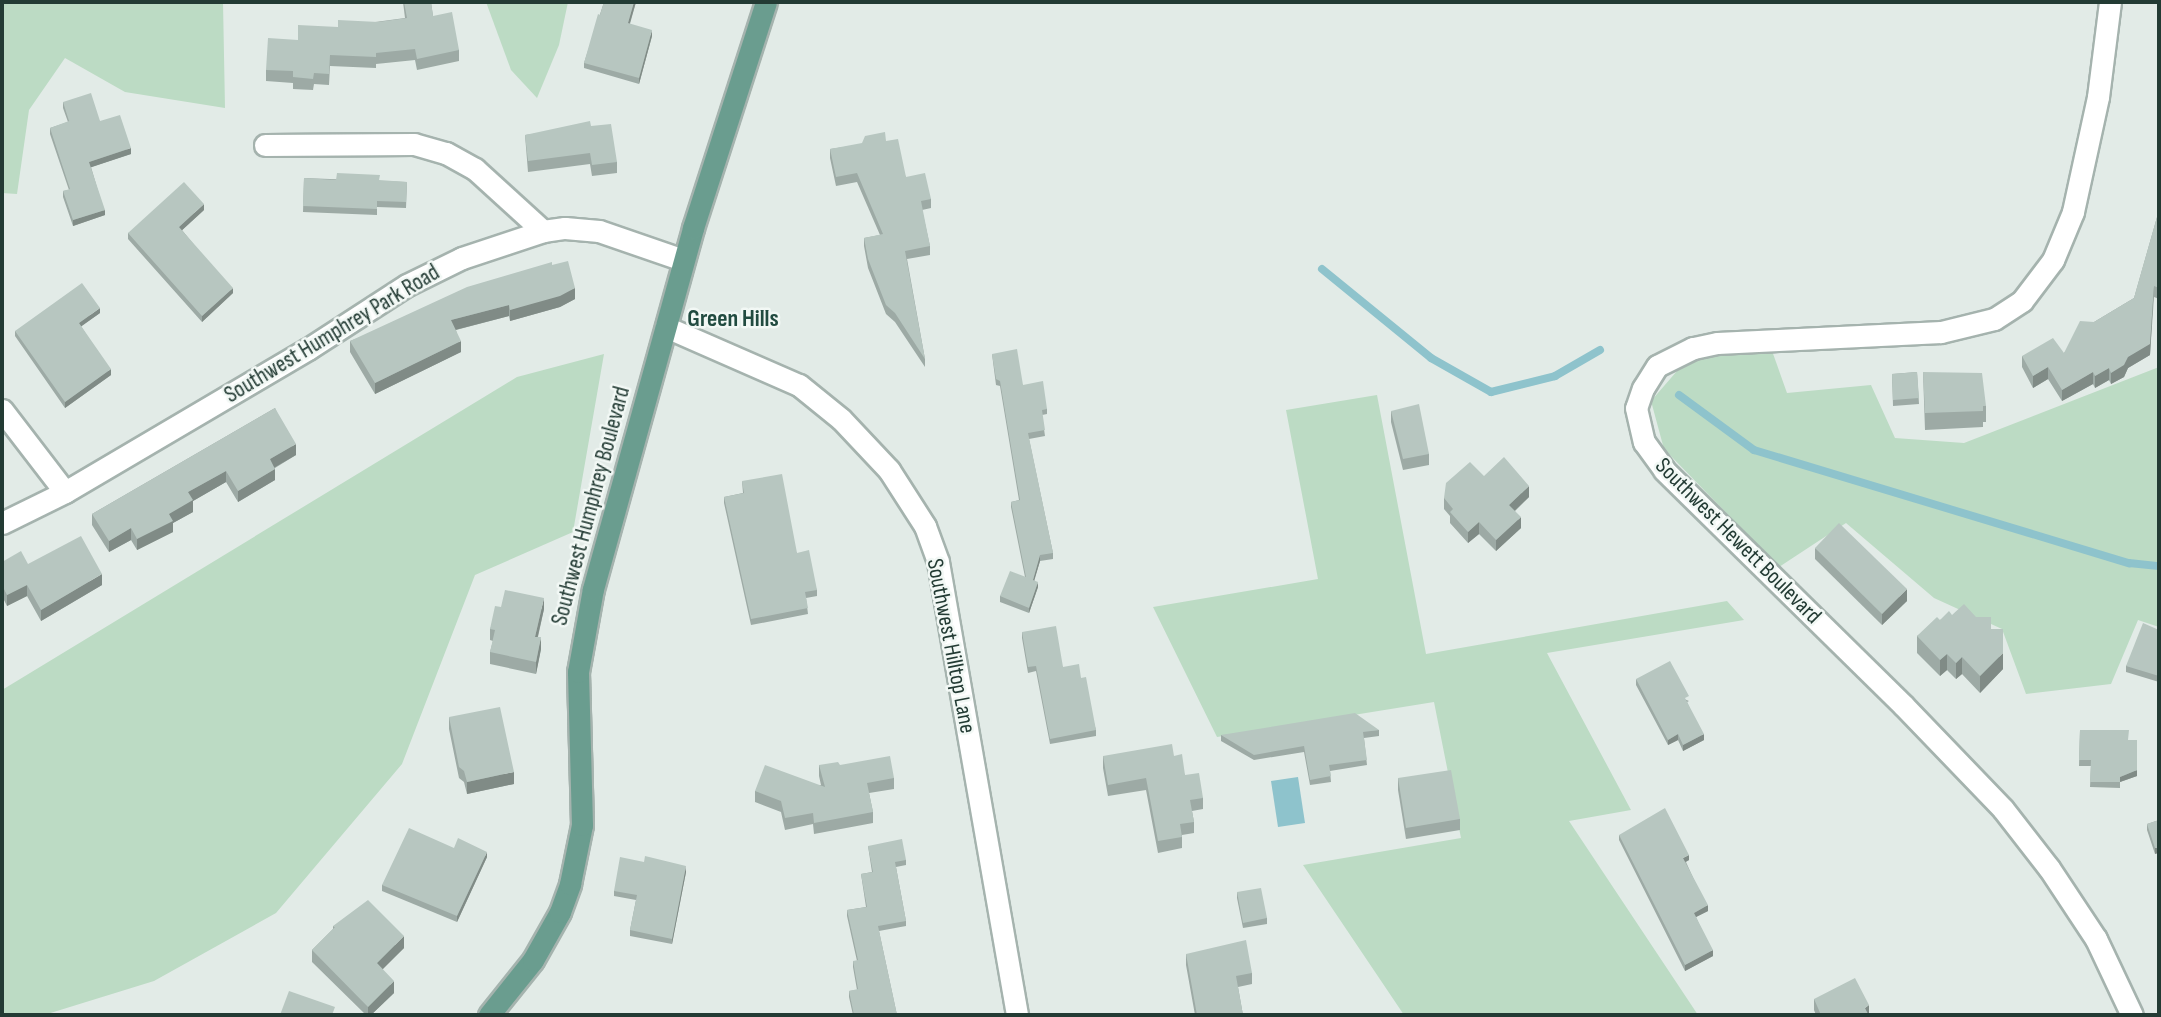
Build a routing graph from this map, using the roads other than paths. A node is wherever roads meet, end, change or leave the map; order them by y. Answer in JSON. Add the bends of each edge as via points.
{"nodes":[{"id":1,"x":766,"y":2,"type":"edge"},
{"id":2,"x":2110,"y":2,"type":"edge"},
{"id":3,"x":265,"y":145,"type":"dead end"},
{"id":4,"x":543,"y":231,"type":"junction"},
{"id":5,"x":683,"y":260,"type":"junction"},
{"id":6,"x":666,"y":327,"type":"junction"},
{"id":7,"x":2,"y":410,"type":"edge"},
{"id":8,"x":65,"y":492,"type":"junction"},
{"id":9,"x":2,"y":523,"type":"edge"},
{"id":10,"x":489,"y":1015,"type":"edge"},
{"id":11,"x":1017,"y":1015,"type":"edge"},
{"id":12,"x":2132,"y":1015,"type":"edge"}],
"edges":[{"from":1,"to":5,"type":"main road","name":"Southwest Humphrey Boulevard"},
{"from":2,"to":12,"type":"street","name":"Southwest Hewett Boulevard","via":[[2098,97],[2073,212],[2053,260],[2022,301],[1994,319],[1941,332],[1693,348],[1657,366],[1636,408],[1644,442],[1664,470],[2003,809],[2096,939]]},
{"from":3,"to":4,"type":"street","via":[[414,144],[446,153],[475,169]]},
{"from":4,"to":5,"type":"street","name":"Southwest Humphrey Park Road","via":[[599,231]]},
{"from":4,"to":8,"type":"street","name":"Southwest Humphrey Park Road","via":[[462,258],[407,285]]},
{"from":5,"to":6,"type":"main road","name":"Southwest Humphrey Boulevard"},
{"from":6,"to":10,"type":"main road","name":"Southwest Humphrey Boulevard","via":[[582,637],[577,704],[582,825],[577,859],[550,933]]},
{"from":6,"to":11,"type":"street","name":"Southwest Hilltop Lane","via":[[799,385],[841,419],[890,470],[925,526],[938,562]]},
{"from":7,"to":8,"type":"street"},
{"from":8,"to":9,"type":"street","name":"Southwest Humphrey Park Road"}]}
